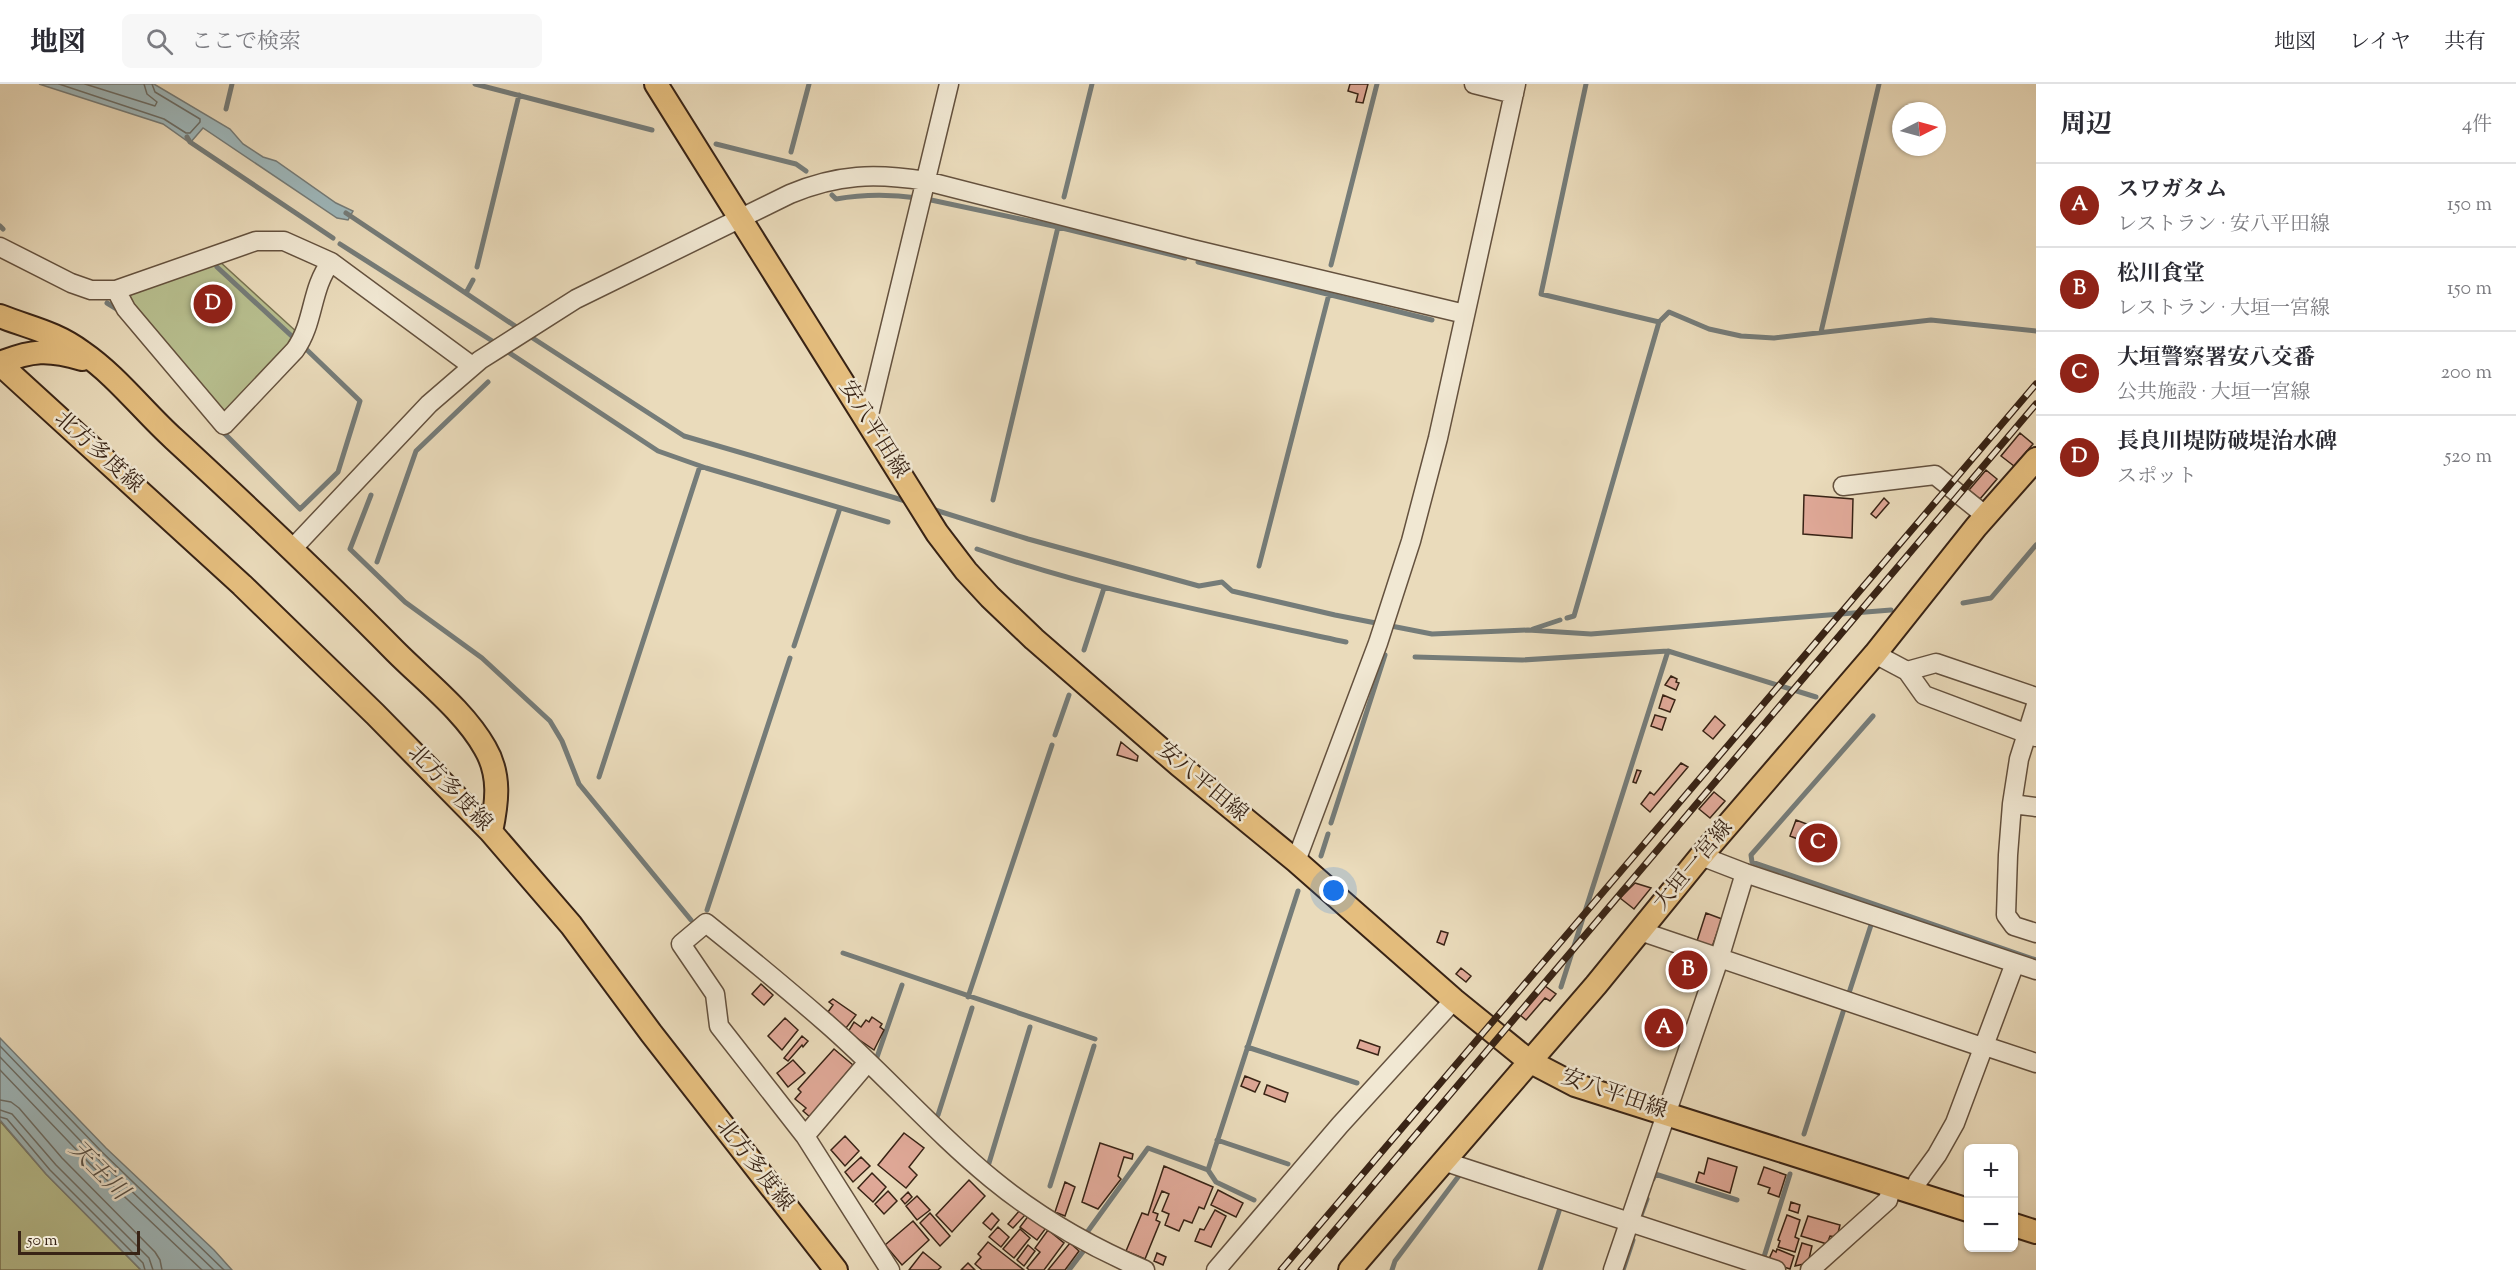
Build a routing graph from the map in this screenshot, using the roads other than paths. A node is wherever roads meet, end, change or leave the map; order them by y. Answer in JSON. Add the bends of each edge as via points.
{"nodes":[{"id":1,"x":656,"y":84,"type":"edge"},
{"id":2,"x":950,"y":84,"type":"edge"},
{"id":3,"x":1474,"y":84,"type":"edge"},
{"id":4,"x":1515,"y":89,"type":"edge"},
{"id":5,"x":926,"y":181,"type":"junction"},
{"id":6,"x":740,"y":219,"type":"junction"},
{"id":7,"x":0,"y":247,"type":"edge"},
{"id":8,"x":331,"y":262,"type":"junction"},
{"id":9,"x":116,"y":290,"type":"junction"},
{"id":10,"x":1465,"y":314,"type":"junction"},
{"id":11,"x":0,"y":316,"type":"edge"},
{"id":12,"x":0,"y":363,"type":"edge"},
{"id":13,"x":472,"y":366,"type":"junction"},
{"id":14,"x":111,"y":376,"type":"junction"},
{"id":15,"x":867,"y":423,"type":"junction"},
{"id":16,"x":2036,"y":459,"type":"edge"},
{"id":17,"x":1843,"y":486,"type":"dead end"},
{"id":18,"x":1986,"y":516,"type":"junction"},
{"id":19,"x":292,"y":548,"type":"junction"},
{"id":20,"x":1875,"y":654,"type":"junction"},
{"id":21,"x":1907,"y":671,"type":"junction"},
{"id":22,"x":2036,"y":696,"type":"edge"},
{"id":23,"x":2036,"y":705,"type":"edge"},
{"id":24,"x":2031,"y":735,"type":"edge"},
{"id":25,"x":2012,"y":804,"type":"junction"},
{"id":26,"x":2036,"y":807,"type":"edge"},
{"id":27,"x":491,"y":832,"type":"junction"},
{"id":28,"x":1701,"y":856,"type":"junction"},
{"id":29,"x":1296,"y":861,"type":"junction"},
{"id":30,"x":1745,"y":873,"type":"junction"},
{"id":31,"x":1640,"y":931,"type":"junction"},
{"id":32,"x":2036,"y":933,"type":"edge"},
{"id":33,"x":1719,"y":959,"type":"junction"},
{"id":34,"x":2015,"y":963,"type":"junction"},
{"id":35,"x":2036,"y":970,"type":"edge"},
{"id":36,"x":1455,"y":1000,"type":"junction"},
{"id":37,"x":1984,"y":1047,"type":"junction"},
{"id":38,"x":1529,"y":1060,"type":"junction"},
{"id":39,"x":868,"y":1062,"type":"junction"},
{"id":40,"x":2036,"y":1064,"type":"edge"},
{"id":41,"x":1667,"y":1113,"type":"junction"},
{"id":42,"x":805,"y":1136,"type":"junction"},
{"id":43,"x":1443,"y":1161,"type":"junction"},
{"id":44,"x":1892,"y":1185,"type":"junction"},
{"id":45,"x":1914,"y":1192,"type":"junction"},
{"id":46,"x":1964,"y":1209,"type":"edge"},
{"id":47,"x":1629,"y":1222,"type":"junction"},
{"id":48,"x":2018,"y":1226,"type":"edge"},
{"id":49,"x":2036,"y":1232,"type":"edge"},
{"id":50,"x":836,"y":1270,"type":"edge"},
{"id":51,"x":890,"y":1270,"type":"edge"},
{"id":52,"x":1145,"y":1270,"type":"edge"},
{"id":53,"x":1216,"y":1270,"type":"edge"},
{"id":54,"x":1350,"y":1270,"type":"edge"},
{"id":55,"x":1613,"y":1270,"type":"edge"},
{"id":56,"x":1776,"y":1270,"type":"edge"},
{"id":57,"x":1810,"y":1270,"type":"edge"}],
"edges":[{"from":1,"to":6,"type":"main road","name":"安八平田線"},
{"from":2,"to":5,"type":"street"},
{"from":3,"to":4,"type":"street"},
{"from":4,"to":10,"type":"street"},
{"from":5,"to":6,"type":"street","via":[[857,175],[818,182]]},
{"from":5,"to":10,"type":"street"},
{"from":5,"to":15,"type":"street"},
{"from":6,"to":13,"type":"street","via":[[576,299]]},
{"from":6,"to":15,"type":"main road","name":"安八平田線"},
{"from":7,"to":9,"type":"street","via":[[71,283],[91,290]]},
{"from":8,"to":9,"type":"street","via":[[284,241],[256,241]]},
{"from":8,"to":9,"type":"street","via":[[320,276],[305,337],[224,425],[126,309]]},
{"from":8,"to":13,"type":"street"},
{"from":10,"to":29,"type":"street","via":[[1411,541],[1378,643]]},
{"from":11,"to":14,"type":"main road","via":[[61,337]]},
{"from":12,"to":14,"type":"main road","via":[[26,353],[55,351],[83,359]]},
{"from":12,"to":27,"type":"main road","name":"北方多度線","via":[[242,585]]},
{"from":13,"to":19,"type":"street","via":[[429,404]]},
{"from":14,"to":19,"type":"main road","via":[[166,433]]},
{"from":15,"to":29,"type":"main road","name":"安八平田線","via":[[937,534],[990,597],[1189,774]]},
{"from":16,"to":18,"type":"main road","name":"大垣一宮線"},
{"from":17,"to":18,"type":"street","via":[[1935,475]]},
{"from":18,"to":20,"type":"main road","name":"大垣一宮線"},
{"from":19,"to":27,"type":"main road","via":[[460,716],[486,748],[497,793]]},
{"from":20,"to":21,"type":"street"},
{"from":20,"to":28,"type":"main road","name":"大垣一宮線"},
{"from":21,"to":22,"type":"street","via":[[1936,663]]},
{"from":21,"to":24,"type":"street","via":[[1924,695]]},
{"from":23,"to":24,"type":"street"},
{"from":24,"to":25,"type":"street","via":[[2019,759]]},
{"from":25,"to":26,"type":"street"},
{"from":25,"to":32,"type":"street","via":[[2006,915],[2014,926]]},
{"from":27,"to":50,"type":"main road","name":"北方多度線","via":[[571,925]]},
{"from":28,"to":30,"type":"street"},
{"from":28,"to":31,"type":"main road","name":"大垣一宮線"},
{"from":29,"to":36,"type":"main road","name":"安八平田線"},
{"from":30,"to":33,"type":"street"},
{"from":30,"to":34,"type":"street"},
{"from":31,"to":33,"type":"street"},
{"from":31,"to":38,"type":"main road","name":"大垣一宮線"},
{"from":33,"to":37,"type":"street"},
{"from":33,"to":41,"type":"street"},
{"from":34,"to":35,"type":"street"},
{"from":34,"to":37,"type":"street"},
{"from":36,"to":38,"type":"main road","name":"安八平田線"},
{"from":36,"to":53,"type":"street","via":[[1340,1125]]},
{"from":37,"to":40,"type":"street"},
{"from":37,"to":45,"type":"street","via":[[1955,1123]]},
{"from":38,"to":41,"type":"main road","name":"安八平田線","via":[[1575,1085]]},
{"from":38,"to":43,"type":"main road","name":"大垣一宮線"},
{"from":39,"to":42,"type":"street"},
{"from":39,"to":42,"type":"street","via":[[706,923],[681,944],[715,994],[719,1026]]},
{"from":39,"to":52,"type":"street","via":[[992,1179],[1108,1254]]},
{"from":41,"to":44,"type":"main road","name":"安八平田線"},
{"from":41,"to":47,"type":"street"},
{"from":42,"to":51,"type":"street"},
{"from":43,"to":47,"type":"street"},
{"from":43,"to":54,"type":"main road","name":"大垣一宮線"},
{"from":44,"to":45,"type":"main road","name":"安八平田線"},
{"from":44,"to":57,"type":"street","via":[[1888,1200]]},
{"from":45,"to":46,"type":"main road","name":"安八平田線"},
{"from":47,"to":55,"type":"street"},
{"from":47,"to":56,"type":"street"},
{"from":48,"to":49,"type":"main road"}]}
